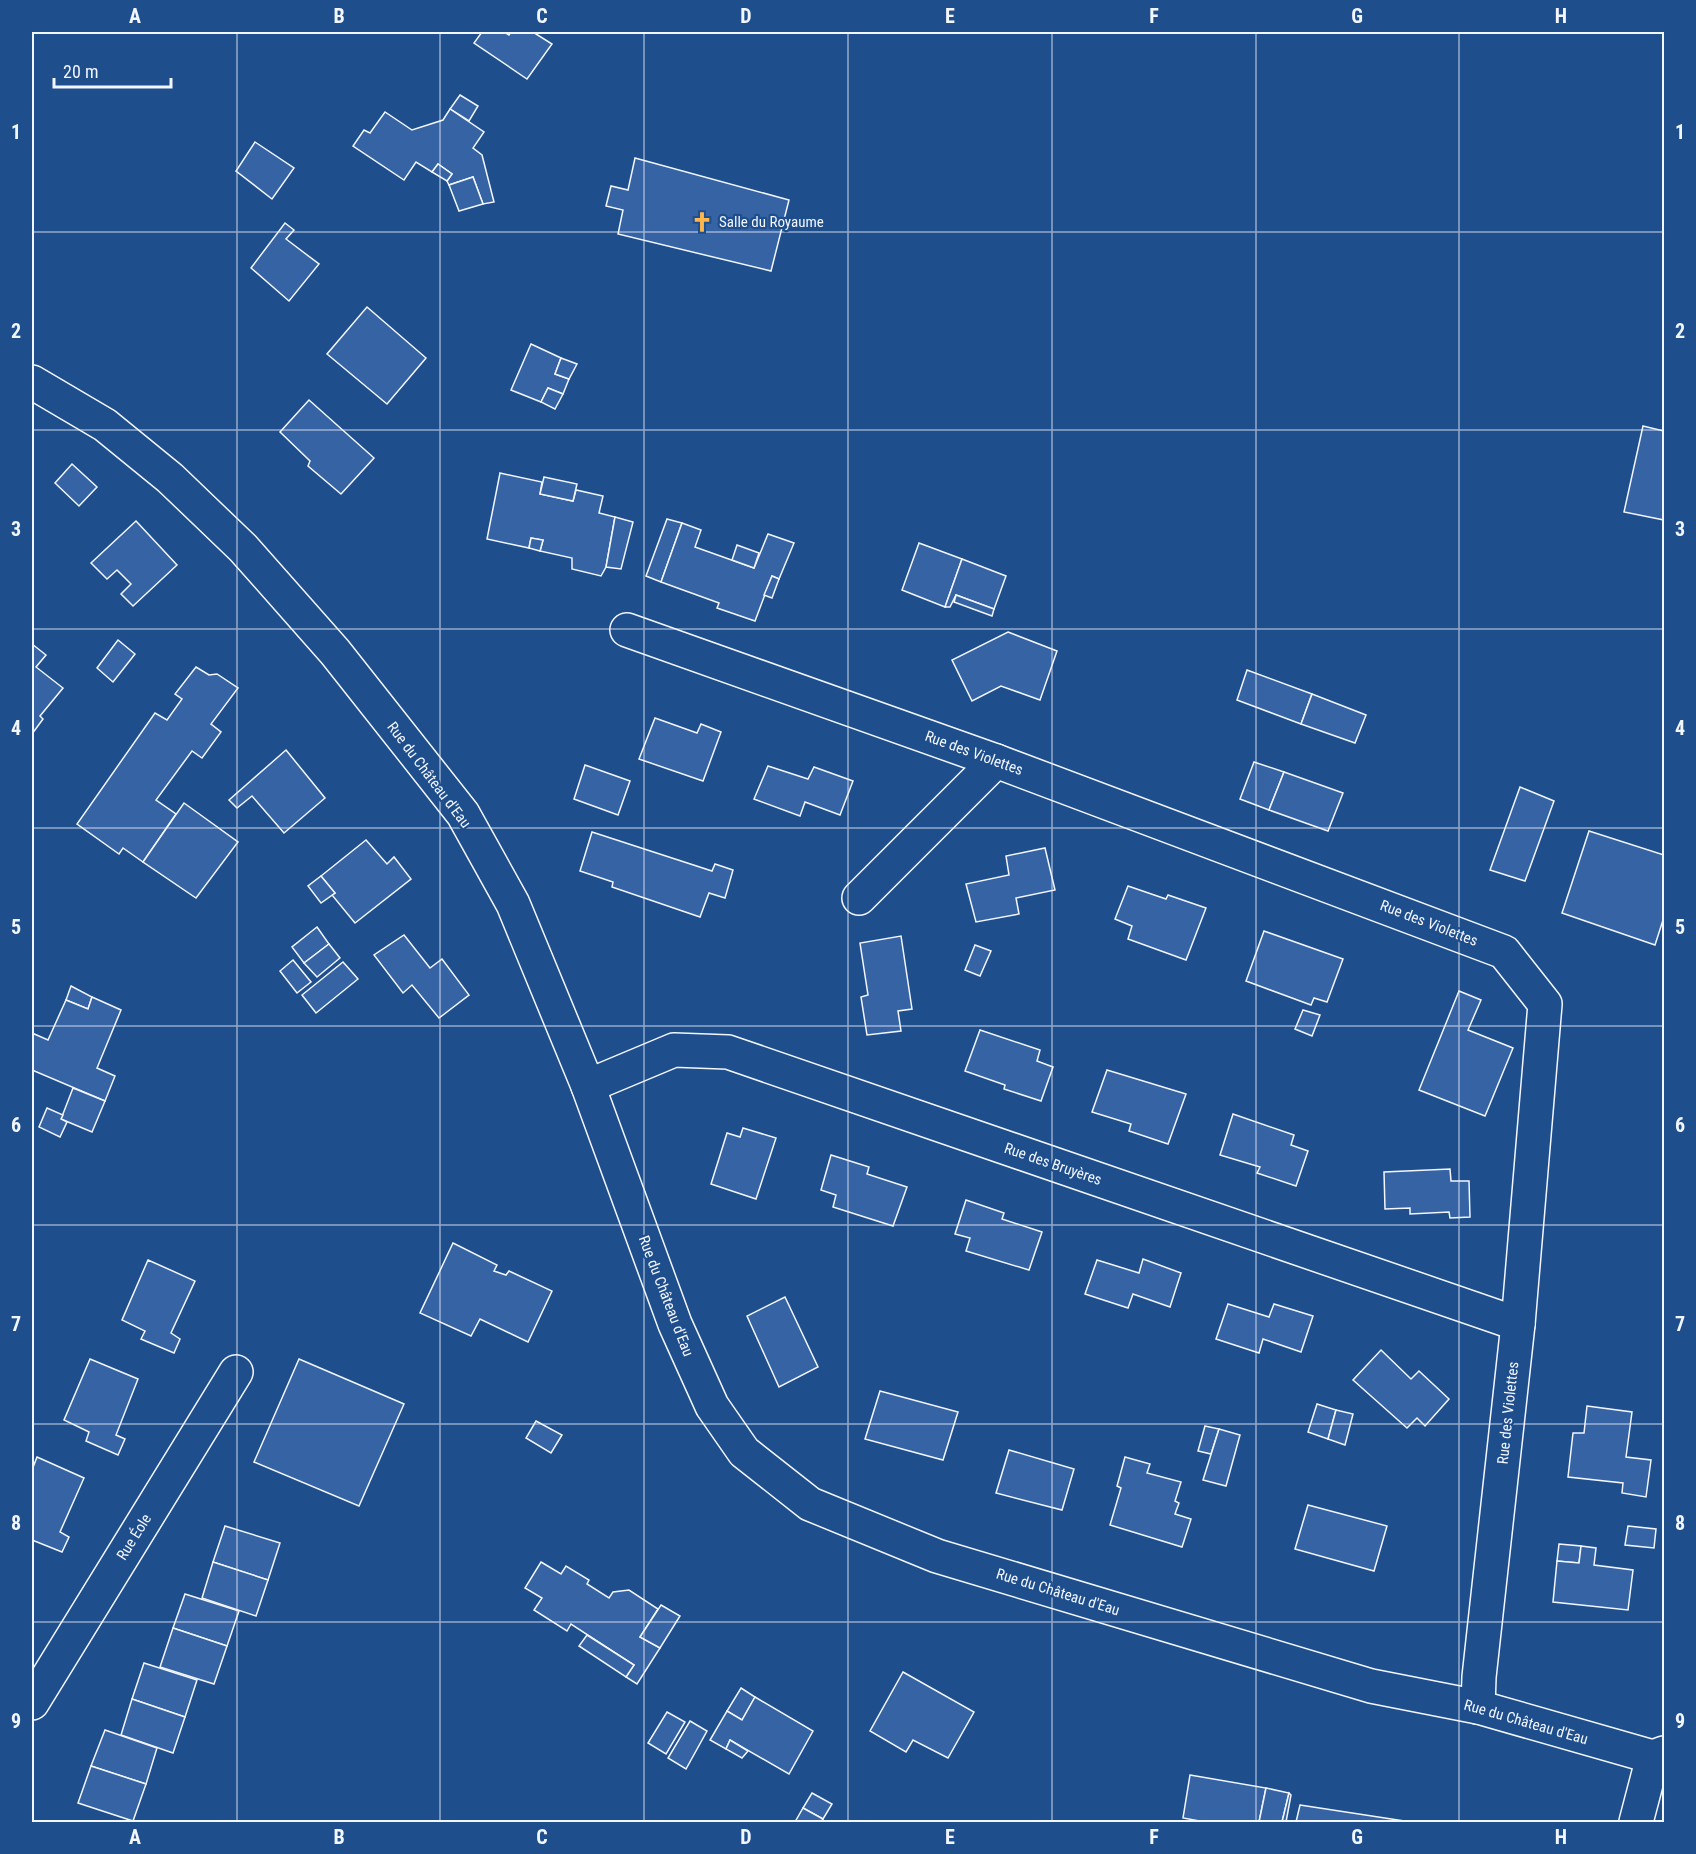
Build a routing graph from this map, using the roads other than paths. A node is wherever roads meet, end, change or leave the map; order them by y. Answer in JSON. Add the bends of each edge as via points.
{"nodes":[{"id":1,"x":32,"y":382,"type":"edge"},
{"id":2,"x":627,"y":630,"type":"dead end"},
{"id":3,"x":996,"y":760,"type":"junction"},
{"id":4,"x":859,"y":898,"type":"dead end"},
{"id":5,"x":588,"y":1086,"type":"junction"},
{"id":6,"x":1518,"y":1324,"type":"junction"},
{"id":7,"x":236,"y":1372,"type":"dead end"},
{"id":8,"x":32,"y":1703,"type":"edge"},
{"id":9,"x":1478,"y":1707,"type":"junction"},
{"id":10,"x":1659,"y":1755,"type":"edge"},
{"id":11,"x":1636,"y":1822,"type":"edge"}],
"edges":[{"from":1,"to":5,"type":"street","name":"Rue du Château d'Eau","via":[[105,425],[170,478],[243,548],[335,652],[462,814],[513,904]]},
{"from":2,"to":3,"type":"street","name":"Rue des Violettes"},
{"from":3,"to":4,"type":"street"},
{"from":3,"to":6,"type":"street","name":"Rue des Violettes","via":[[1504,952],[1545,1004]]},
{"from":5,"to":6,"type":"street","name":"Rue des Bruyères","via":[[674,1050],[728,1052]]},
{"from":5,"to":9,"type":"street","name":"Rue du Château d'Eau","via":[[675,1324],[712,1406],[744,1452],[810,1504],[937,1556],[1371,1686]]},
{"from":6,"to":9,"type":"street","name":"Rue des Violettes"},
{"from":7,"to":8,"type":"street","name":"Rue Éole"},
{"from":9,"to":10,"type":"street","name":"Rue du Château d'Eau"},
{"from":10,"to":11,"type":"street"}]}
